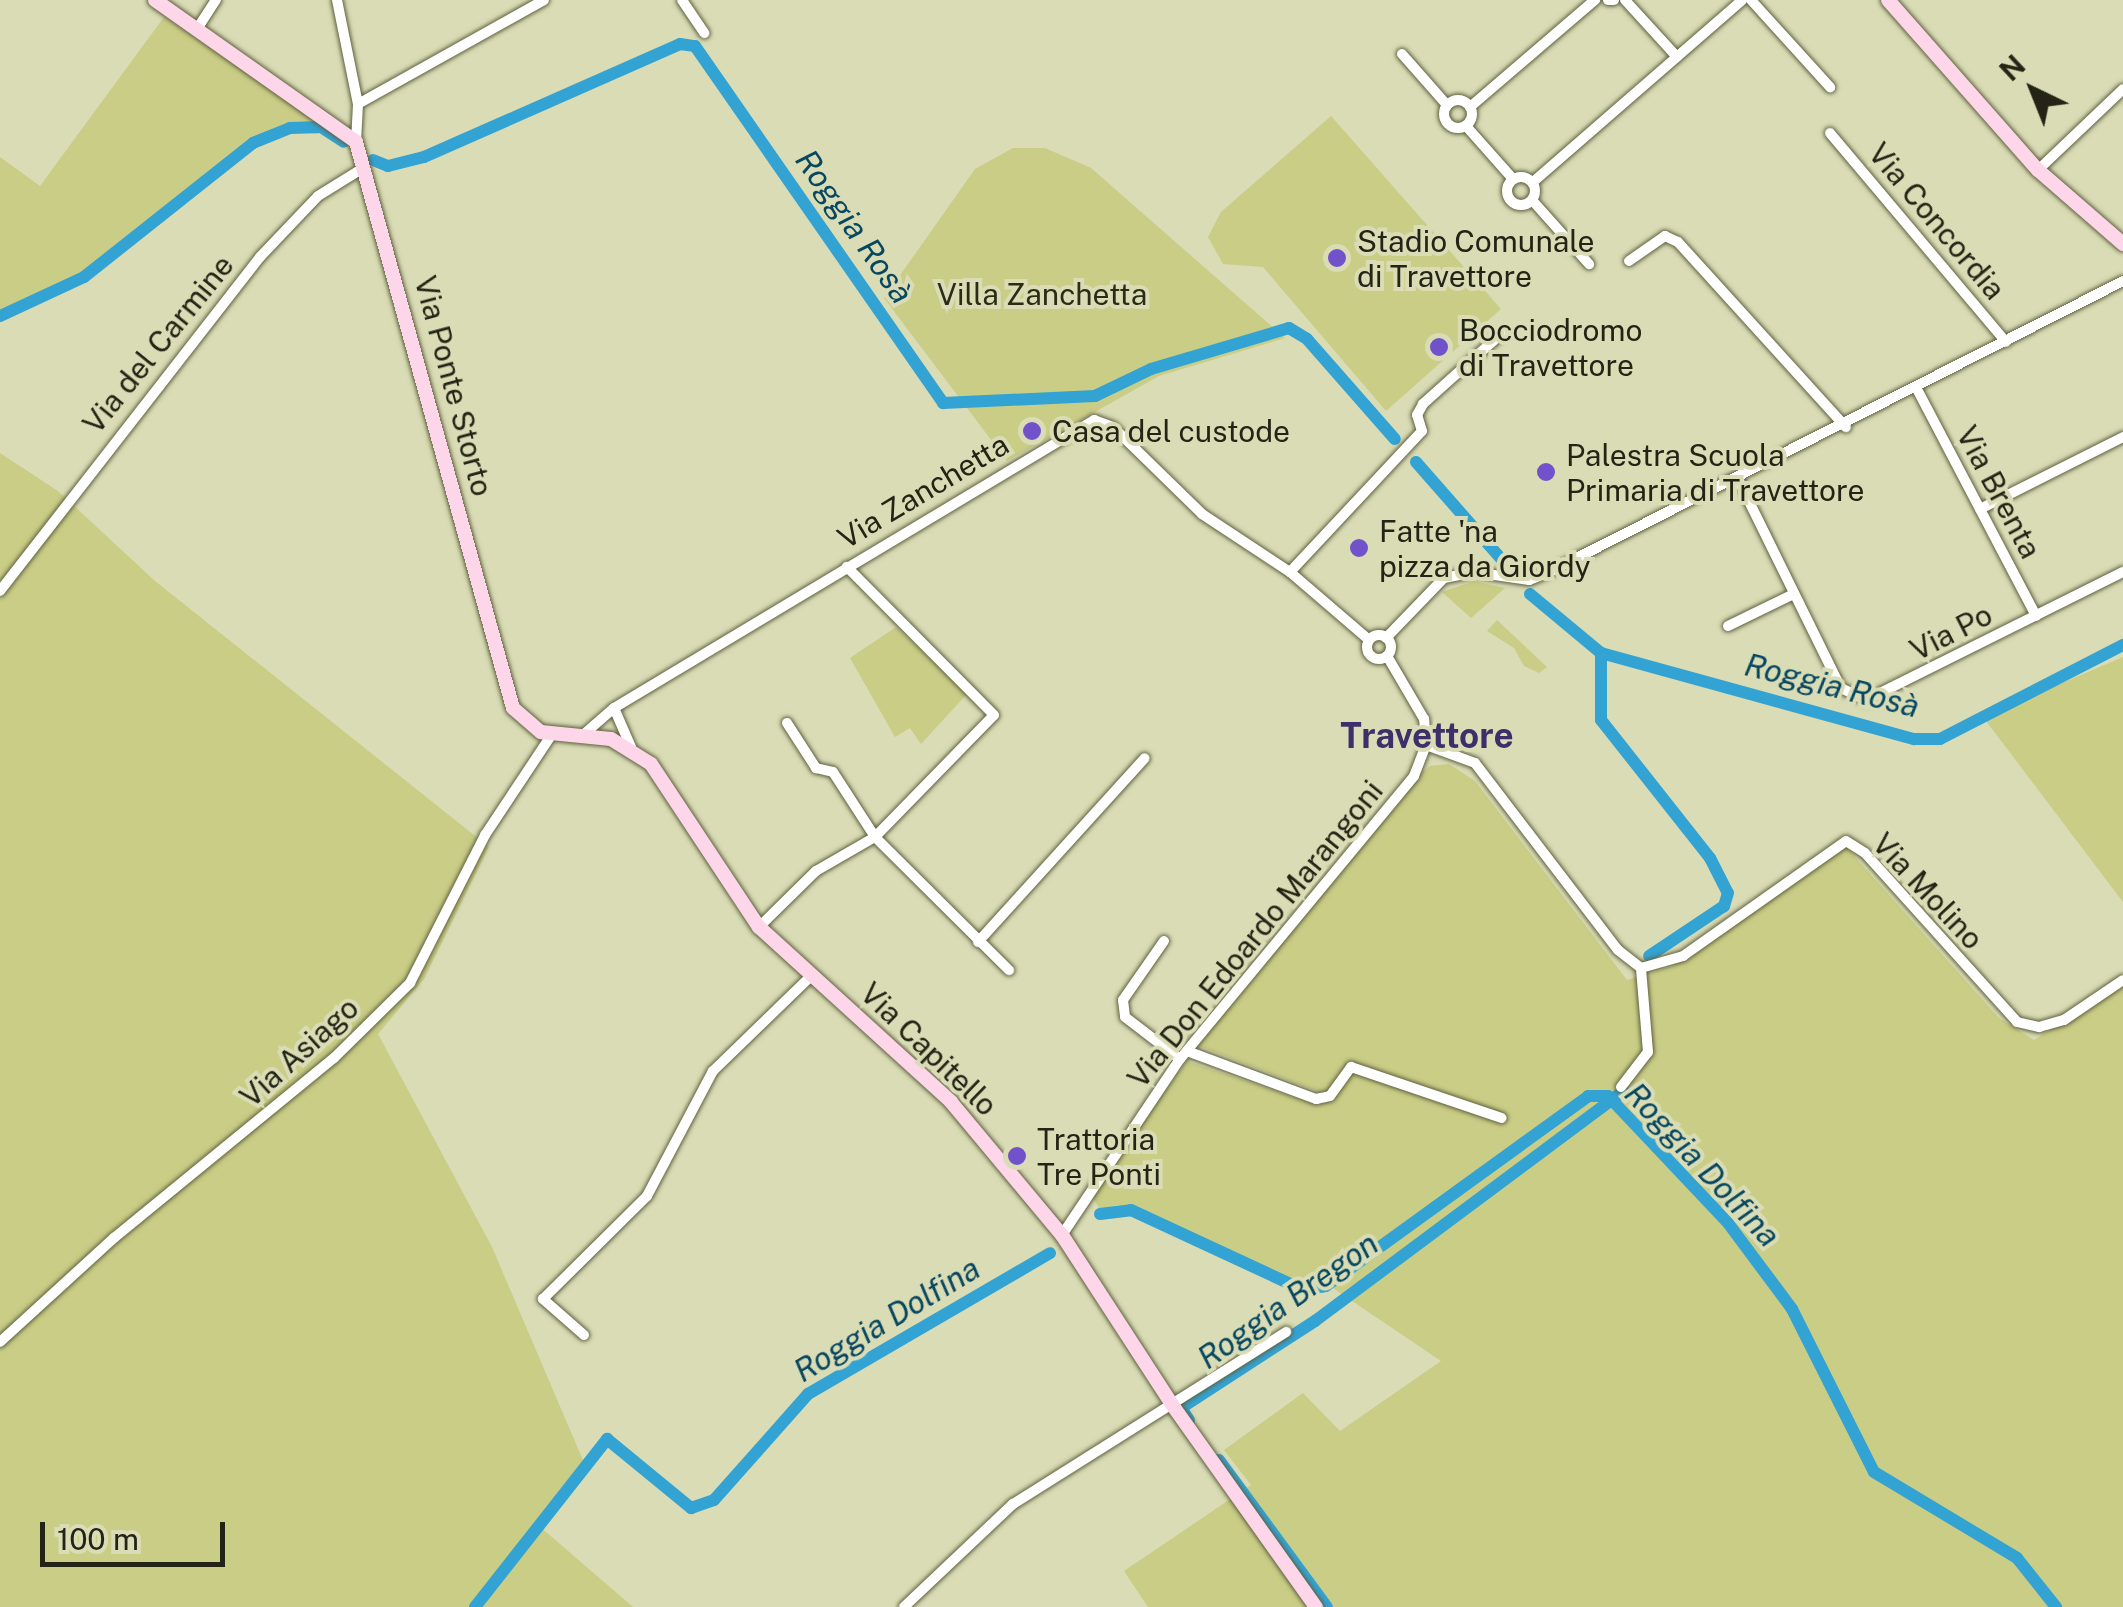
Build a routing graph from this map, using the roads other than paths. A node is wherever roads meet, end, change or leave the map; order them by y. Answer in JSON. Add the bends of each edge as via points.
{"nodes":[{"id":1,"x":155,"y":0,"type":"edge"},
{"id":2,"x":216,"y":0,"type":"edge"},
{"id":3,"x":337,"y":0,"type":"edge"},
{"id":4,"x":544,"y":0,"type":"edge"},
{"id":5,"x":682,"y":0,"type":"edge"},
{"id":6,"x":1595,"y":0,"type":"edge"},
{"id":7,"x":1625,"y":0,"type":"edge"},
{"id":8,"x":1742,"y":0,"type":"edge"},
{"id":9,"x":1752,"y":0,"type":"edge"},
{"id":10,"x":1888,"y":0,"type":"edge"},
{"id":11,"x":197,"y":29,"type":"junction"},
{"id":12,"x":704,"y":33,"type":"dead end"},
{"id":13,"x":1402,"y":54,"type":"dead end"},
{"id":14,"x":1676,"y":57,"type":"junction"},
{"id":15,"x":1830,"y":88,"type":"dead end"},
{"id":16,"x":2123,"y":89,"type":"edge"},
{"id":17,"x":358,"y":104,"type":"junction"},
{"id":18,"x":1447,"y":105,"type":"junction"},
{"id":19,"x":1470,"y":107,"type":"junction"},
{"id":20,"x":1466,"y":126,"type":"junction"},
{"id":21,"x":1830,"y":133,"type":"dead end"},
{"id":22,"x":356,"y":142,"type":"junction"},
{"id":23,"x":366,"y":166,"type":"junction"},
{"id":24,"x":2038,"y":170,"type":"junction"},
{"id":25,"x":1514,"y":179,"type":"junction"},
{"id":26,"x":1533,"y":182,"type":"junction"},
{"id":27,"x":1532,"y":200,"type":"junction"},
{"id":28,"x":2123,"y":244,"type":"edge"},
{"id":29,"x":1629,"y":262,"type":"dead end"},
{"id":30,"x":1589,"y":264,"type":"dead end"},
{"id":31,"x":2123,"y":281,"type":"edge"},
{"id":32,"x":1501,"y":334,"type":"dead end"},
{"id":33,"x":2006,"y":342,"type":"junction"},
{"id":34,"x":1918,"y":390,"type":"junction"},
{"id":35,"x":1846,"y":427,"type":"junction"},
{"id":36,"x":2123,"y":437,"type":"edge"},
{"id":37,"x":1738,"y":482,"type":"junction"},
{"id":38,"x":1980,"y":509,"type":"junction"},
{"id":39,"x":0,"y":566,"type":"edge"},
{"id":40,"x":846,"y":566,"type":"junction"},
{"id":41,"x":1290,"y":572,"type":"junction"},
{"id":42,"x":2123,"y":572,"type":"edge"},
{"id":43,"x":11,"y":574,"type":"junction"},
{"id":44,"x":0,"y":592,"type":"edge"},
{"id":45,"x":1794,"y":594,"type":"junction"},
{"id":46,"x":2036,"y":616,"type":"junction"},
{"id":47,"x":1728,"y":626,"type":"dead end"},
{"id":48,"x":1386,"y":638,"type":"junction"},
{"id":49,"x":1369,"y":640,"type":"junction"},
{"id":50,"x":1387,"y":656,"type":"junction"},
{"id":51,"x":614,"y":708,"type":"junction"},
{"id":52,"x":787,"y":723,"type":"dead end"},
{"id":53,"x":552,"y":734,"type":"junction"},
{"id":54,"x":584,"y":735,"type":"junction"},
{"id":55,"x":1426,"y":745,"type":"junction"},
{"id":56,"x":630,"y":747,"type":"junction"},
{"id":57,"x":1146,"y":758,"type":"dead end"},
{"id":58,"x":875,"y":837,"type":"junction"},
{"id":59,"x":759,"y":927,"type":"junction"},
{"id":60,"x":1164,"y":940,"type":"dead end"},
{"id":61,"x":978,"y":942,"type":"junction"},
{"id":62,"x":1641,"y":968,"type":"junction"},
{"id":63,"x":1010,"y":970,"type":"dead end"},
{"id":64,"x":811,"y":976,"type":"junction"},
{"id":65,"x":2123,"y":980,"type":"edge"},
{"id":66,"x":1184,"y":1055,"type":"junction"},
{"id":67,"x":1621,"y":1087,"type":"dead end"},
{"id":68,"x":1502,"y":1118,"type":"dead end"},
{"id":69,"x":1062,"y":1234,"type":"junction"},
{"id":70,"x":1286,"y":1332,"type":"dead end"},
{"id":71,"x":584,"y":1335,"type":"dead end"},
{"id":72,"x":0,"y":1342,"type":"edge"},
{"id":73,"x":1172,"y":1406,"type":"junction"},
{"id":74,"x":904,"y":1607,"type":"edge"},
{"id":75,"x":1316,"y":1607,"type":"edge"}],
"edges":[{"from":1,"to":11,"type":"street"},
{"from":2,"to":11,"type":"street"},
{"from":3,"to":17,"type":"street","name":"Via Ponte Storto"},
{"from":4,"to":17,"type":"street"},
{"from":5,"to":12,"type":"street"},
{"from":6,"to":19,"type":"street"},
{"from":7,"to":14,"type":"street"},
{"from":8,"to":14,"type":"street"},
{"from":9,"to":15,"type":"street"},
{"from":10,"to":24,"type":"street"},
{"from":11,"to":22,"type":"street"},
{"from":13,"to":18,"type":"street"},
{"from":14,"to":26,"type":"street"},
{"from":16,"to":24,"type":"street"},
{"from":17,"to":22,"type":"street","name":"Via Ponte Storto"},
{"from":18,"to":19,"type":"street","via":[[1461,100]]},
{"from":18,"to":20,"type":"street","via":[[1448,125]]},
{"from":19,"to":20,"type":"street"},
{"from":20,"to":25,"type":"street"},
{"from":21,"to":33,"type":"street","name":"Via Concordia"},
{"from":22,"to":23,"type":"street","name":"Via Ponte Storto"},
{"from":23,"to":43,"type":"street","name":"Via del Carmine","via":[[318,196],[260,257]]},
{"from":23,"to":53,"type":"street","name":"Via Ponte Storto","via":[[504,688],[530,724]]},
{"from":24,"to":28,"type":"street"},
{"from":25,"to":26,"type":"street"},
{"from":25,"to":27,"type":"street","via":[[1511,201]]},
{"from":26,"to":27,"type":"street"},
{"from":27,"to":30,"type":"street"},
{"from":29,"to":35,"type":"street","via":[[1664,236],[1678,242]]},
{"from":31,"to":33,"type":"street","name":"Via Concordia"},
{"from":32,"to":41,"type":"street","via":[[1423,404],[1417,415],[1422,430]]},
{"from":33,"to":34,"type":"street","name":"Via Concordia"},
{"from":34,"to":35,"type":"street","name":"Via Concordia"},
{"from":34,"to":38,"type":"street","name":"Via Brenta"},
{"from":35,"to":37,"type":"street","name":"Via Concordia"},
{"from":36,"to":38,"type":"street"},
{"from":37,"to":45,"type":"street","name":"Via Po"},
{"from":37,"to":48,"type":"street","name":"Via Concordia","via":[[1530,580],[1474,572],[1444,578]]},
{"from":38,"to":46,"type":"street","name":"Via Brenta"},
{"from":39,"to":43,"type":"street"},
{"from":40,"to":41,"type":"street","name":"Via Zanchetta","via":[[1094,420],[1112,427],[1202,514]]},
{"from":40,"to":51,"type":"street","name":"Via Zanchetta"},
{"from":40,"to":58,"type":"street","via":[[994,715]]},
{"from":41,"to":49,"type":"street","name":"Via Zanchetta"},
{"from":42,"to":46,"type":"street","name":"Via Po"},
{"from":43,"to":44,"type":"street","name":"Via del Carmine"},
{"from":45,"to":46,"type":"street","name":"Via Po","via":[[1842,688],[1866,700]]},
{"from":45,"to":47,"type":"street"},
{"from":48,"to":49,"type":"street"},
{"from":48,"to":50,"type":"street"},
{"from":49,"to":50,"type":"street","name":"Via Zanchetta","via":[[1372,657]]},
{"from":50,"to":55,"type":"street","via":[[1421,704]]},
{"from":51,"to":54,"type":"street","name":"Via Zanchetta"},
{"from":51,"to":56,"type":"street","name":"Via Capitello"},
{"from":52,"to":58,"type":"street","via":[[816,768],[833,772]]},
{"from":53,"to":54,"type":"street"},
{"from":53,"to":72,"type":"street","name":"Via Asiago","via":[[484,835],[410,984],[334,1058],[114,1238]]},
{"from":54,"to":56,"type":"street"},
{"from":55,"to":62,"type":"street","via":[[1475,763],[1618,950]]},
{"from":55,"to":66,"type":"street","name":"Via Don Edoardo Marangoni","via":[[1414,776]]},
{"from":56,"to":59,"type":"street","name":"Via Capitello","via":[[651,764]]},
{"from":57,"to":61,"type":"street"},
{"from":58,"to":59,"type":"street","via":[[816,871]]},
{"from":58,"to":61,"type":"street"},
{"from":59,"to":64,"type":"street","name":"Via Capitello"},
{"from":60,"to":66,"type":"street","via":[[1123,1000],[1125,1017]]},
{"from":61,"to":63,"type":"street"},
{"from":62,"to":65,"type":"street","name":"Via Molino","via":[[1682,956],[1846,841],[2017,1022],[2039,1027],[2064,1020]]},
{"from":62,"to":67,"type":"street","via":[[1648,1052]]},
{"from":64,"to":69,"type":"street","name":"Via Capitello","via":[[950,1102]]},
{"from":64,"to":71,"type":"street","via":[[713,1072],[647,1196],[543,1299]]},
{"from":66,"to":68,"type":"street","via":[[1316,1099],[1330,1096],[1351,1067]]},
{"from":66,"to":69,"type":"street","name":"Via Don Edoardo Marangoni"},
{"from":69,"to":73,"type":"street","name":"Via Capitello"},
{"from":70,"to":73,"type":"street"},
{"from":73,"to":74,"type":"street","via":[[1013,1504]]},
{"from":73,"to":75,"type":"street","name":"Via Capitello"}]}
